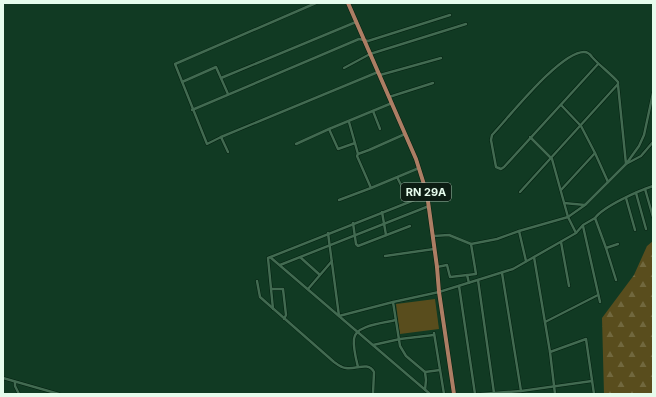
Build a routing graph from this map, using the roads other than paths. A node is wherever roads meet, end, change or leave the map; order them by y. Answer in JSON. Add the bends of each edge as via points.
{"nodes":[{"id":1,"x":316,"y":3,"type":"edge"},
{"id":2,"x":348,"y":3,"type":"edge"},
{"id":3,"x":450,"y":15,"type":"dead end"},
{"id":4,"x":356,"y":22,"type":"junction"},
{"id":5,"x":466,"y":24,"type":"dead end"},
{"id":6,"x":364,"y":40,"type":"junction"},
{"id":7,"x":370,"y":54,"type":"junction"},
{"id":8,"x":441,"y":58,"type":"dead end"},
{"id":9,"x":598,"y":64,"type":"junction"},
{"id":10,"x":344,"y":68,"type":"dead end"},
{"id":11,"x":379,"y":74,"type":"junction"},
{"id":12,"x":221,"y":78,"type":"junction"},
{"id":13,"x":182,"y":82,"type":"junction"},
{"id":14,"x":433,"y":83,"type":"dead end"},
{"id":15,"x":618,"y":84,"type":"junction"},
{"id":16,"x":653,"y":93,"type":"edge"},
{"id":17,"x":228,"y":94,"type":"junction"},
{"id":18,"x":389,"y":97,"type":"junction"},
{"id":19,"x":392,"y":103,"type":"junction"},
{"id":20,"x":561,"y":105,"type":"junction"},
{"id":21,"x":192,"y":110,"type":"junction"},
{"id":22,"x":372,"y":111,"type":"junction"},
{"id":23,"x":349,"y":122,"type":"junction"},
{"id":24,"x":581,"y":126,"type":"junction"},
{"id":25,"x":329,"y":129,"type":"junction"},
{"id":26,"x":380,"y":129,"type":"dead end"},
{"id":27,"x":405,"y":134,"type":"junction"},
{"id":28,"x":221,"y":136,"type":"junction"},
{"id":29,"x":530,"y":137,"type":"junction"},
{"id":30,"x":653,"y":142,"type":"edge"},
{"id":31,"x":355,"y":143,"type":"junction"},
{"id":32,"x":296,"y":144,"type":"dead end"},
{"id":33,"x":228,"y":152,"type":"dead end"},
{"id":34,"x":595,"y":153,"type":"junction"},
{"id":35,"x":358,"y":154,"type":"junction"},
{"id":36,"x":552,"y":159,"type":"junction"},
{"id":37,"x":626,"y":164,"type":"junction"},
{"id":38,"x":419,"y":168,"type":"junction"},
{"id":39,"x":397,"y":177,"type":"junction"},
{"id":40,"x":608,"y":182,"type":"junction"},
{"id":41,"x":653,"y":186,"type":"edge"},
{"id":42,"x":371,"y":188,"type":"junction"},
{"id":43,"x":645,"y":189,"type":"junction"},
{"id":44,"x":561,"y":190,"type":"junction"},
{"id":45,"x":520,"y":192,"type":"dead end"},
{"id":46,"x":636,"y":193,"type":"junction"},
{"id":47,"x":427,"y":194,"type":"junction"},
{"id":48,"x":626,"y":198,"type":"junction"},
{"id":49,"x":339,"y":200,"type":"dead end"},
{"id":50,"x":409,"y":201,"type":"junction"},
{"id":51,"x":564,"y":203,"type":"junction"},
{"id":52,"x":585,"y":204,"type":"junction"},
{"id":53,"x":429,"y":206,"type":"junction"},
{"id":54,"x":382,"y":212,"type":"junction"},
{"id":55,"x":568,"y":217,"type":"junction"},
{"id":56,"x":653,"y":217,"type":"edge"},
{"id":57,"x":595,"y":218,"type":"junction"},
{"id":58,"x":353,"y":223,"type":"junction"},
{"id":59,"x":384,"y":224,"type":"junction"},
{"id":60,"x":583,"y":225,"type":"junction"},
{"id":61,"x":410,"y":226,"type":"dead end"},
{"id":62,"x":646,"y":229,"type":"dead end"},
{"id":63,"x":635,"y":230,"type":"dead end"},
{"id":64,"x":519,"y":231,"type":"junction"},
{"id":65,"x":328,"y":233,"type":"junction"},
{"id":66,"x":576,"y":233,"type":"junction"},
{"id":67,"x":355,"y":235,"type":"junction"},
{"id":68,"x":386,"y":235,"type":"junction"},
{"id":69,"x":433,"y":236,"type":"junction"},
{"id":70,"x":561,"y":242,"type":"junction"},
{"id":71,"x":471,"y":244,"type":"junction"},
{"id":72,"x":618,"y":244,"type":"dead end"},
{"id":73,"x":330,"y":245,"type":"junction"},
{"id":74,"x":606,"y":248,"type":"junction"},
{"id":75,"x":435,"y":249,"type":"junction"},
{"id":76,"x":385,"y":256,"type":"dead end"},
{"id":77,"x":270,"y":257,"type":"junction"},
{"id":78,"x":300,"y":257,"type":"junction"},
{"id":79,"x":534,"y":257,"type":"junction"},
{"id":80,"x":332,"y":261,"type":"junction"},
{"id":81,"x":526,"y":261,"type":"junction"},
{"id":82,"x":280,"y":265,"type":"junction"},
{"id":83,"x":437,"y":267,"type":"junction"},
{"id":84,"x":502,"y":272,"type":"junction"},
{"id":85,"x":320,"y":275,"type":"junction"},
{"id":86,"x":467,"y":275,"type":"junction"},
{"id":87,"x":478,"y":280,"type":"junction"},
{"id":88,"x":616,"y":280,"type":"dead end"},
{"id":89,"x":257,"y":282,"type":"dead end"},
{"id":90,"x":469,"y":283,"type":"junction"},
{"id":91,"x":459,"y":286,"type":"junction"},
{"id":92,"x":569,"y":286,"type":"dead end"},
{"id":93,"x":271,"y":289,"type":"junction"},
{"id":94,"x":308,"y":289,"type":"junction"},
{"id":95,"x":439,"y":292,"type":"junction"},
{"id":96,"x":598,"y":296,"type":"junction"},
{"id":97,"x":393,"y":302,"type":"junction"},
{"id":98,"x":600,"y":302,"type":"dead end"},
{"id":99,"x":273,"y":309,"type":"junction"},
{"id":100,"x":339,"y":316,"type":"junction"},
{"id":101,"x":284,"y":319,"type":"junction"},
{"id":102,"x":396,"y":320,"type":"junction"},
{"id":103,"x":546,"y":322,"type":"junction"},
{"id":104,"x":357,"y":332,"type":"junction"},
{"id":105,"x":400,"y":338,"type":"junction"},
{"id":106,"x":372,"y":345,"type":"junction"},
{"id":107,"x":550,"y":352,"type":"junction"},
{"id":108,"x":358,"y":367,"type":"junction"},
{"id":109,"x":440,"y":370,"type":"junction"},
{"id":110,"x":425,"y":372,"type":"junction"},
{"id":111,"x":3,"y":378,"type":"edge"},
{"id":112,"x":592,"y":381,"type":"junction"},
{"id":113,"x":15,"y":382,"type":"junction"},
{"id":114,"x":554,"y":387,"type":"junction"},
{"id":115,"x":425,"y":390,"type":"junction"},
{"id":116,"x":521,"y":391,"type":"junction"},
{"id":117,"x":494,"y":393,"type":"junction"},
{"id":118,"x":19,"y":394,"type":"edge"},
{"id":119,"x":59,"y":394,"type":"edge"},
{"id":120,"x":373,"y":394,"type":"edge"},
{"id":121,"x":430,"y":394,"type":"edge"},
{"id":122,"x":444,"y":394,"type":"edge"},
{"id":123,"x":454,"y":394,"type":"edge"},
{"id":124,"x":475,"y":394,"type":"edge"},
{"id":125,"x":481,"y":394,"type":"edge"},
{"id":126,"x":556,"y":394,"type":"edge"},
{"id":127,"x":594,"y":394,"type":"edge"}],
"edges":[{"from":1,"to":13,"type":"street","via":[[175,64]]},
{"from":2,"to":4,"type":"main road","number":"RN 29A"},
{"from":3,"to":6,"type":"street","via":[[368,41]]},
{"from":4,"to":6,"type":"main road","number":"RN 29A"},
{"from":4,"to":12,"type":"street"},
{"from":5,"to":7,"type":"street"},
{"from":6,"to":7,"type":"main road","number":"RN 29A"},
{"from":6,"to":17,"type":"street","via":[[359,39]]},
{"from":7,"to":10,"type":"street"},
{"from":7,"to":11,"type":"main road","number":"RN 29A"},
{"from":8,"to":11,"type":"street"},
{"from":9,"to":15,"type":"street","via":[[618,81]]},
{"from":9,"to":20,"type":"street"},
{"from":9,"to":29,"type":"street","via":[[585,52],[563,60],[550,71],[491,137],[496,167],[504,167]]},
{"from":11,"to":18,"type":"main road","number":"RN 29A"},
{"from":11,"to":28,"type":"street"},
{"from":12,"to":13,"type":"street","via":[[216,68]]},
{"from":12,"to":17,"type":"street"},
{"from":13,"to":21,"type":"street"},
{"from":14,"to":18,"type":"street"},
{"from":15,"to":24,"type":"street"},
{"from":15,"to":37,"type":"street"},
{"from":16,"to":37,"type":"street","via":[[644,135]]},
{"from":17,"to":21,"type":"street"},
{"from":18,"to":19,"type":"main road","number":"RN 29A"},
{"from":19,"to":22,"type":"street"},
{"from":19,"to":27,"type":"main road","number":"RN 29A"},
{"from":20,"to":24,"type":"street"},
{"from":20,"to":29,"type":"street"},
{"from":21,"to":28,"type":"street","via":[[206,144]]},
{"from":22,"to":23,"type":"street"},
{"from":22,"to":26,"type":"street"},
{"from":23,"to":25,"type":"street"},
{"from":23,"to":31,"type":"street"},
{"from":24,"to":34,"type":"street"},
{"from":24,"to":36,"type":"street"},
{"from":25,"to":31,"type":"street","via":[[338,149]]},
{"from":25,"to":32,"type":"street"},
{"from":27,"to":35,"type":"street"},
{"from":27,"to":38,"type":"main road","number":"RN 29A"},
{"from":28,"to":33,"type":"street"},
{"from":29,"to":36,"type":"street"},
{"from":30,"to":37,"type":"street","via":[[641,156]]},
{"from":31,"to":35,"type":"street"},
{"from":34,"to":40,"type":"street"},
{"from":34,"to":44,"type":"street"},
{"from":35,"to":42,"type":"street","via":[[356,156]]},
{"from":36,"to":44,"type":"street"},
{"from":36,"to":45,"type":"street"},
{"from":37,"to":40,"type":"street"},
{"from":38,"to":39,"type":"street"},
{"from":38,"to":47,"type":"main road","number":"RN 29A"},
{"from":39,"to":42,"type":"street"},
{"from":39,"to":50,"type":"street"},
{"from":40,"to":52,"type":"street"},
{"from":41,"to":43,"type":"street"},
{"from":42,"to":49,"type":"street"},
{"from":43,"to":46,"type":"street"},
{"from":43,"to":56,"type":"street"},
{"from":44,"to":51,"type":"street"},
{"from":46,"to":48,"type":"street"},
{"from":46,"to":62,"type":"street"},
{"from":47,"to":50,"type":"street"},
{"from":47,"to":53,"type":"main road","number":"RN 29A"},
{"from":48,"to":57,"type":"street"},
{"from":48,"to":63,"type":"street"},
{"from":50,"to":54,"type":"street"},
{"from":51,"to":52,"type":"street"},
{"from":51,"to":55,"type":"street"},
{"from":52,"to":55,"type":"street"},
{"from":53,"to":59,"type":"street"},
{"from":53,"to":69,"type":"main road","number":"RN 29A"},
{"from":54,"to":58,"type":"street"},
{"from":54,"to":59,"type":"street"},
{"from":55,"to":64,"type":"street"},
{"from":55,"to":66,"type":"street"},
{"from":57,"to":60,"type":"street"},
{"from":57,"to":74,"type":"street"},
{"from":58,"to":65,"type":"street"},
{"from":58,"to":67,"type":"street"},
{"from":59,"to":67,"type":"street"},
{"from":59,"to":68,"type":"street"},
{"from":60,"to":66,"type":"street"},
{"from":60,"to":96,"type":"street"},
{"from":61,"to":68,"type":"street"},
{"from":64,"to":71,"type":"street","via":[[498,239]]},
{"from":64,"to":81,"type":"street"},
{"from":65,"to":73,"type":"street"},
{"from":65,"to":77,"type":"street"},
{"from":66,"to":70,"type":"street"},
{"from":67,"to":68,"type":"street","via":[[358,246]]},
{"from":67,"to":73,"type":"street"},
{"from":69,"to":71,"type":"street","via":[[449,235]]},
{"from":69,"to":75,"type":"main road","number":"RN 29A"},
{"from":70,"to":79,"type":"street"},
{"from":70,"to":92,"type":"street"},
{"from":71,"to":86,"type":"street","via":[[476,274]]},
{"from":72,"to":74,"type":"street"},
{"from":73,"to":78,"type":"street"},
{"from":73,"to":80,"type":"street"},
{"from":74,"to":88,"type":"street"},
{"from":75,"to":76,"type":"street"},
{"from":75,"to":83,"type":"main road","number":"RN 29A"},
{"from":77,"to":82,"type":"street"},
{"from":77,"to":93,"type":"street","via":[[267,260]]},
{"from":78,"to":82,"type":"street"},
{"from":78,"to":85,"type":"street"},
{"from":79,"to":81,"type":"street"},
{"from":79,"to":103,"type":"street"},
{"from":80,"to":85,"type":"street"},
{"from":80,"to":100,"type":"street"},
{"from":81,"to":84,"type":"street"},
{"from":82,"to":94,"type":"street"},
{"from":83,"to":86,"type":"street","via":[[447,265],[450,278]]},
{"from":83,"to":95,"type":"main road","number":"RN 29A"},
{"from":84,"to":87,"type":"street"},
{"from":84,"to":116,"type":"street"},
{"from":85,"to":94,"type":"street"},
{"from":86,"to":90,"type":"street"},
{"from":87,"to":90,"type":"street"},
{"from":87,"to":117,"type":"street"},
{"from":89,"to":99,"type":"street","via":[[260,298]]},
{"from":90,"to":91,"type":"street"},
{"from":91,"to":95,"type":"street"},
{"from":91,"to":124,"type":"street"},
{"from":93,"to":99,"type":"street"},
{"from":93,"to":101,"type":"street","via":[[283,289],[286,315]]},
{"from":94,"to":100,"type":"street"},
{"from":95,"to":97,"type":"street"},
{"from":95,"to":123,"type":"main road","number":"RN 29A"},
{"from":96,"to":98,"type":"street"},
{"from":96,"to":103,"type":"street"},
{"from":97,"to":100,"type":"street"},
{"from":97,"to":102,"type":"street"},
{"from":99,"to":101,"type":"street"},
{"from":100,"to":104,"type":"street"},
{"from":101,"to":108,"type":"street","via":[[334,362],[347,369]]},
{"from":102,"to":104,"type":"street"},
{"from":102,"to":105,"type":"street"},
{"from":103,"to":107,"type":"street"},
{"from":104,"to":106,"type":"street"},
{"from":104,"to":108,"type":"street","via":[[354,342]]},
{"from":105,"to":106,"type":"street"},
{"from":105,"to":109,"type":"street","via":[[434,334]]},
{"from":105,"to":110,"type":"street","via":[[400,346],[406,356]]},
{"from":106,"to":115,"type":"street"},
{"from":107,"to":112,"type":"street","via":[[586,339]]},
{"from":107,"to":114,"type":"street"},
{"from":108,"to":120,"type":"street","via":[[367,366],[373,370]]},
{"from":109,"to":110,"type":"street"},
{"from":109,"to":122,"type":"street"},
{"from":110,"to":115,"type":"street"},
{"from":111,"to":113,"type":"street"},
{"from":112,"to":114,"type":"street"},
{"from":112,"to":127,"type":"street"},
{"from":113,"to":118,"type":"street"},
{"from":113,"to":119,"type":"street"},
{"from":114,"to":116,"type":"street"},
{"from":114,"to":126,"type":"street"},
{"from":115,"to":121,"type":"street"},
{"from":116,"to":117,"type":"street"},
{"from":117,"to":125,"type":"street"}]}
